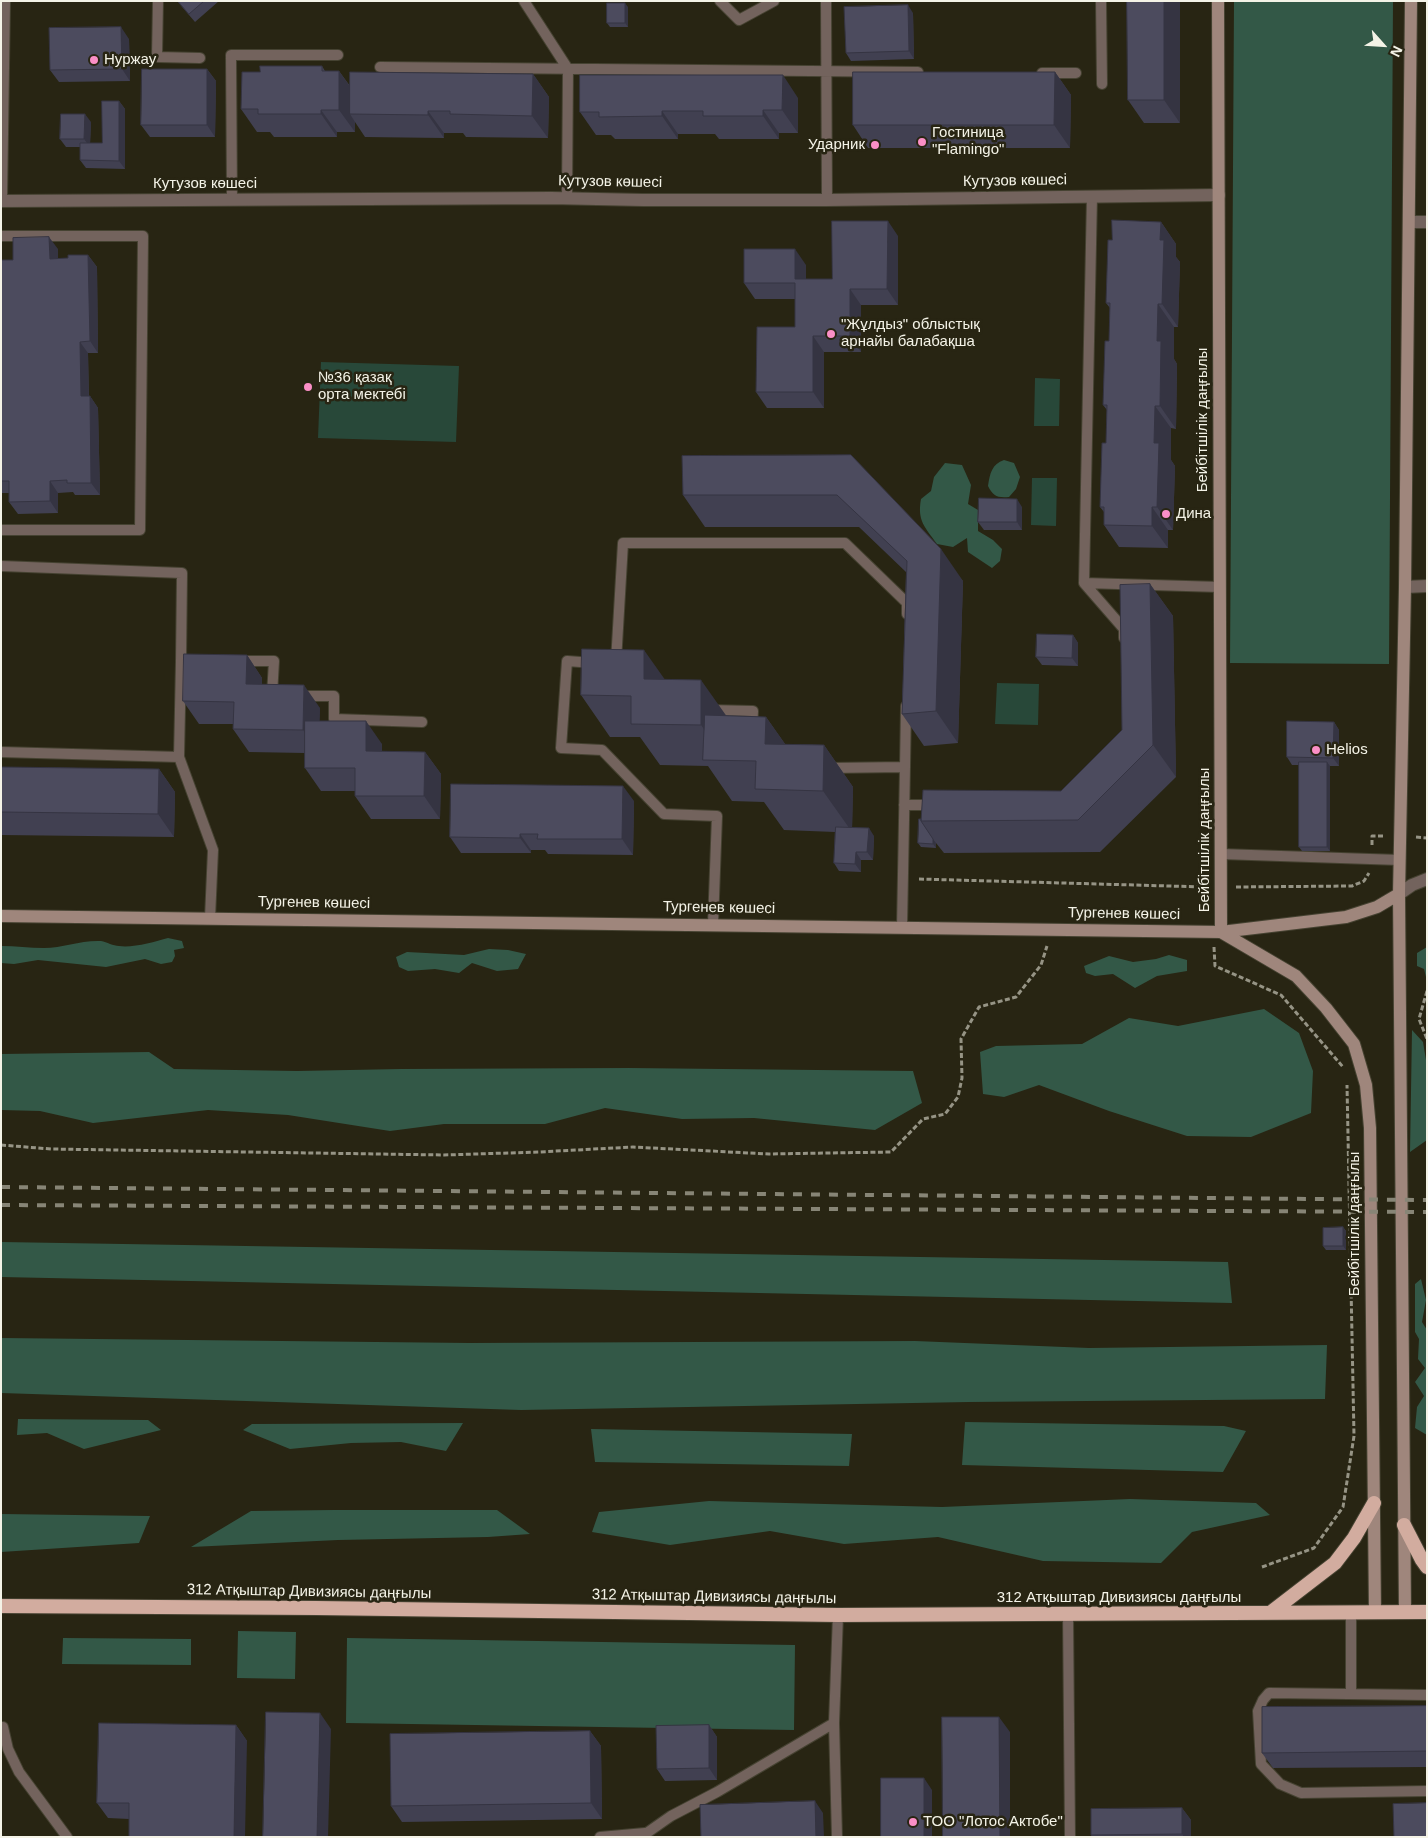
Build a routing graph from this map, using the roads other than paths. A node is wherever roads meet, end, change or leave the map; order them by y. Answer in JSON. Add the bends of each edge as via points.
{"nodes":[{"id":1,"x":5,"y":1,"type":"edge"},
{"id":2,"x":158,"y":1,"type":"edge"},
{"id":3,"x":524,"y":1,"type":"edge"},
{"id":4,"x":720,"y":1,"type":"edge"},
{"id":5,"x":774,"y":1,"type":"edge"},
{"id":6,"x":826,"y":1,"type":"edge"},
{"id":7,"x":1101,"y":1,"type":"edge"},
{"id":8,"x":1218,"y":1,"type":"edge"},
{"id":9,"x":1411,"y":1,"type":"edge"},
{"id":10,"x":338,"y":55,"type":"dead end"},
{"id":11,"x":200,"y":58,"type":"dead end"},
{"id":12,"x":380,"y":67,"type":"dead end"},
{"id":13,"x":568,"y":69,"type":"junction"},
{"id":14,"x":826,"y":71,"type":"junction"},
{"id":15,"x":932,"y":72,"type":"edge"},
{"id":16,"x":1028,"y":73,"type":"edge"},
{"id":17,"x":1076,"y":73,"type":"dead end"},
{"id":18,"x":1102,"y":84,"type":"dead end"},
{"id":19,"x":1219,"y":195,"type":"junction"},
{"id":20,"x":1092,"y":196,"type":"junction"},
{"id":21,"x":567,"y":198,"type":"junction"},
{"id":22,"x":232,"y":200,"type":"junction"},
{"id":23,"x":827,"y":200,"type":"junction"},
{"id":24,"x":2,"y":202,"type":"edge"},
{"id":25,"x":1408,"y":222,"type":"junction"},
{"id":26,"x":1427,"y":222,"type":"edge"},
{"id":27,"x":1,"y":236,"type":"edge"},
{"id":28,"x":1,"y":530,"type":"edge"},
{"id":29,"x":1,"y":566,"type":"edge"},
{"id":30,"x":1084,"y":583,"type":"junction"},
{"id":31,"x":1427,"y":586,"type":"edge"},
{"id":32,"x":1220,"y":587,"type":"junction"},
{"id":33,"x":1405,"y":587,"type":"junction"},
{"id":34,"x":907,"y":622,"type":"edge"},
{"id":35,"x":1124,"y":652,"type":"edge"},
{"id":36,"x":181,"y":662,"type":"junction"},
{"id":37,"x":208,"y":662,"type":"edge"},
{"id":38,"x":227,"y":662,"type":"edge"},
{"id":39,"x":906,"y":700,"type":"edge"},
{"id":40,"x":698,"y":710,"type":"edge"},
{"id":41,"x":422,"y":722,"type":"dead end"},
{"id":42,"x":752,"y":736,"type":"edge"},
{"id":43,"x":1,"y":752,"type":"edge"},
{"id":44,"x":180,"y":757,"type":"junction"},
{"id":45,"x":905,"y":767,"type":"junction"},
{"id":46,"x":813,"y":768,"type":"edge"},
{"id":47,"x":904,"y":805,"type":"junction"},
{"id":48,"x":943,"y":805,"type":"edge"},
{"id":49,"x":1221,"y":854,"type":"junction"},
{"id":50,"x":1400,"y":860,"type":"junction"},
{"id":51,"x":1427,"y":879,"type":"edge"},
{"id":52,"x":1399,"y":894,"type":"junction"},
{"id":53,"x":1,"y":916,"type":"edge"},
{"id":54,"x":210,"y":918,"type":"junction"},
{"id":55,"x":713,"y":924,"type":"junction"},
{"id":56,"x":902,"y":927,"type":"junction"},
{"id":57,"x":1217,"y":932,"type":"junction"},
{"id":58,"x":1374,"y":1504,"type":"junction"},
{"id":59,"x":1404,"y":1524,"type":"junction"},
{"id":60,"x":1427,"y":1567,"type":"edge"},
{"id":61,"x":1,"y":1606,"type":"edge"},
{"id":62,"x":1405,"y":1612,"type":"junction"},
{"id":63,"x":1427,"y":1612,"type":"edge"},
{"id":64,"x":1270,"y":1613,"type":"junction"},
{"id":65,"x":1351,"y":1613,"type":"junction"},
{"id":66,"x":1376,"y":1613,"type":"junction"},
{"id":67,"x":1068,"y":1614,"type":"junction"},
{"id":68,"x":838,"y":1615,"type":"junction"},
{"id":69,"x":1351,"y":1694,"type":"junction"},
{"id":70,"x":1427,"y":1695,"type":"edge"},
{"id":71,"x":834,"y":1723,"type":"junction"},
{"id":72,"x":3,"y":1728,"type":"dead end"},
{"id":73,"x":1427,"y":1790,"type":"edge"},
{"id":74,"x":643,"y":1835,"type":"edge"},
{"id":75,"x":67,"y":1837,"type":"edge"},
{"id":76,"x":600,"y":1837,"type":"edge"},
{"id":77,"x":837,"y":1837,"type":"edge"},
{"id":78,"x":1070,"y":1837,"type":"edge"}],
"edges":[{"from":1,"to":24,"type":"lane"},
{"from":2,"to":11,"type":"lane","via":[[157,57]]},
{"from":3,"to":13,"type":"lane"},
{"from":4,"to":5,"type":"lane","via":[[739,20]]},
{"from":6,"to":14,"type":"lane"},
{"from":7,"to":18,"type":"lane"},
{"from":8,"to":19,"type":"main road","name":"Бейбітшілік даңғылы"},
{"from":9,"to":25,"type":"main road"},
{"from":10,"to":22,"type":"lane","via":[[231,55]]},
{"from":12,"to":13,"type":"lane"},
{"from":13,"to":14,"type":"lane"},
{"from":13,"to":21,"type":"lane"},
{"from":14,"to":15,"type":"lane"},
{"from":14,"to":23,"type":"lane"},
{"from":16,"to":17,"type":"lane"},
{"from":19,"to":20,"type":"street","name":"Кутузов көшесі"},
{"from":19,"to":32,"type":"main road","name":"Бейбітшілік даңғылы"},
{"from":20,"to":23,"type":"street","name":"Кутузов көшесі"},
{"from":20,"to":30,"type":"lane"},
{"from":21,"to":22,"type":"street","name":"Кутузов көшесі"},
{"from":21,"to":23,"type":"street","name":"Кутузов көшесі"},
{"from":22,"to":24,"type":"street","name":"Кутузов көшесі"},
{"from":25,"to":26,"type":"street"},
{"from":25,"to":33,"type":"main road"},
{"from":27,"to":28,"type":"lane","via":[[143,236],[140,530]]},
{"from":29,"to":36,"type":"lane","via":[[182,573]]},
{"from":30,"to":32,"type":"lane"},
{"from":30,"to":35,"type":"lane","via":[[1124,629]]},
{"from":31,"to":33,"type":"street"},
{"from":32,"to":49,"type":"main road","name":"Бейбітшілік даңғылы"},
{"from":33,"to":50,"type":"main road"},
{"from":34,"to":55,"type":"lane","via":[[907,603],[845,543],[623,543],[616,664],[567,661],[561,748],[602,750],[664,814],[717,816]]},
{"from":36,"to":37,"type":"lane"},
{"from":36,"to":44,"type":"lane"},
{"from":38,"to":41,"type":"lane","via":[[274,662],[272,695],[334,696],[334,719]]},
{"from":39,"to":45,"type":"lane"},
{"from":40,"to":42,"type":"lane","via":[[753,711]]},
{"from":43,"to":44,"type":"lane"},
{"from":44,"to":54,"type":"lane","via":[[213,850]]},
{"from":45,"to":46,"type":"lane"},
{"from":45,"to":47,"type":"lane"},
{"from":47,"to":48,"type":"lane"},
{"from":47,"to":56,"type":"lane"},
{"from":49,"to":50,"type":"lane"},
{"from":49,"to":57,"type":"main road","name":"Бейбітшілік даңғылы"},
{"from":50,"to":52,"type":"main road"},
{"from":51,"to":52,"type":"street","name":"Тургенев көшесі"},
{"from":52,"to":57,"type":"main road","name":"Тургенев көшесі","via":[[1377,907],[1346,917]]},
{"from":52,"to":59,"type":"main road"},
{"from":53,"to":54,"type":"main road","name":"Тургенев көшесі"},
{"from":54,"to":55,"type":"main road","name":"Тургенев көшесі"},
{"from":55,"to":56,"type":"main road","name":"Тургенев көшесі"},
{"from":56,"to":57,"type":"main road","name":"Тургенев көшесі"},
{"from":57,"to":58,"type":"main road","name":"Бейбітшілік даңғылы","via":[[1296,976],[1354,1044],[1366,1085],[1370,1128]]},
{"from":58,"to":64,"type":"highway","via":[[1335,1563]]},
{"from":58,"to":66,"type":"main road","name":"Бейбітшілік даңғылы"},
{"from":59,"to":60,"type":"highway"},
{"from":59,"to":62,"type":"main road"},
{"from":61,"to":68,"type":"highway","name":"312 Атқыштар Дивизиясы даңғылы"},
{"from":62,"to":63,"type":"highway","name":"312 Атқыштар Дивизиясы даңғылы"},
{"from":62,"to":66,"type":"highway","name":"312 Атқыштар Дивизиясы даңғылы"},
{"from":64,"to":65,"type":"highway","name":"312 Атқыштар Дивизиясы даңғылы"},
{"from":64,"to":67,"type":"highway","name":"312 Атқыштар Дивизиясы даңғылы"},
{"from":65,"to":66,"type":"highway","name":"312 Атқыштар Дивизиясы даңғылы"},
{"from":65,"to":69,"type":"lane"},
{"from":67,"to":68,"type":"highway","name":"312 Атқыштар Дивизиясы даңғылы"},
{"from":67,"to":78,"type":"lane"},
{"from":68,"to":71,"type":"lane"},
{"from":69,"to":70,"type":"lane"},
{"from":69,"to":73,"type":"lane","via":[[1269,1694],[1258,1711],[1261,1764],[1280,1784],[1301,1793]]},
{"from":71,"to":74,"type":"lane"},
{"from":71,"to":77,"type":"lane"},
{"from":72,"to":75,"type":"lane","via":[[19,1772]]},
{"from":74,"to":76,"type":"lane"}]}
